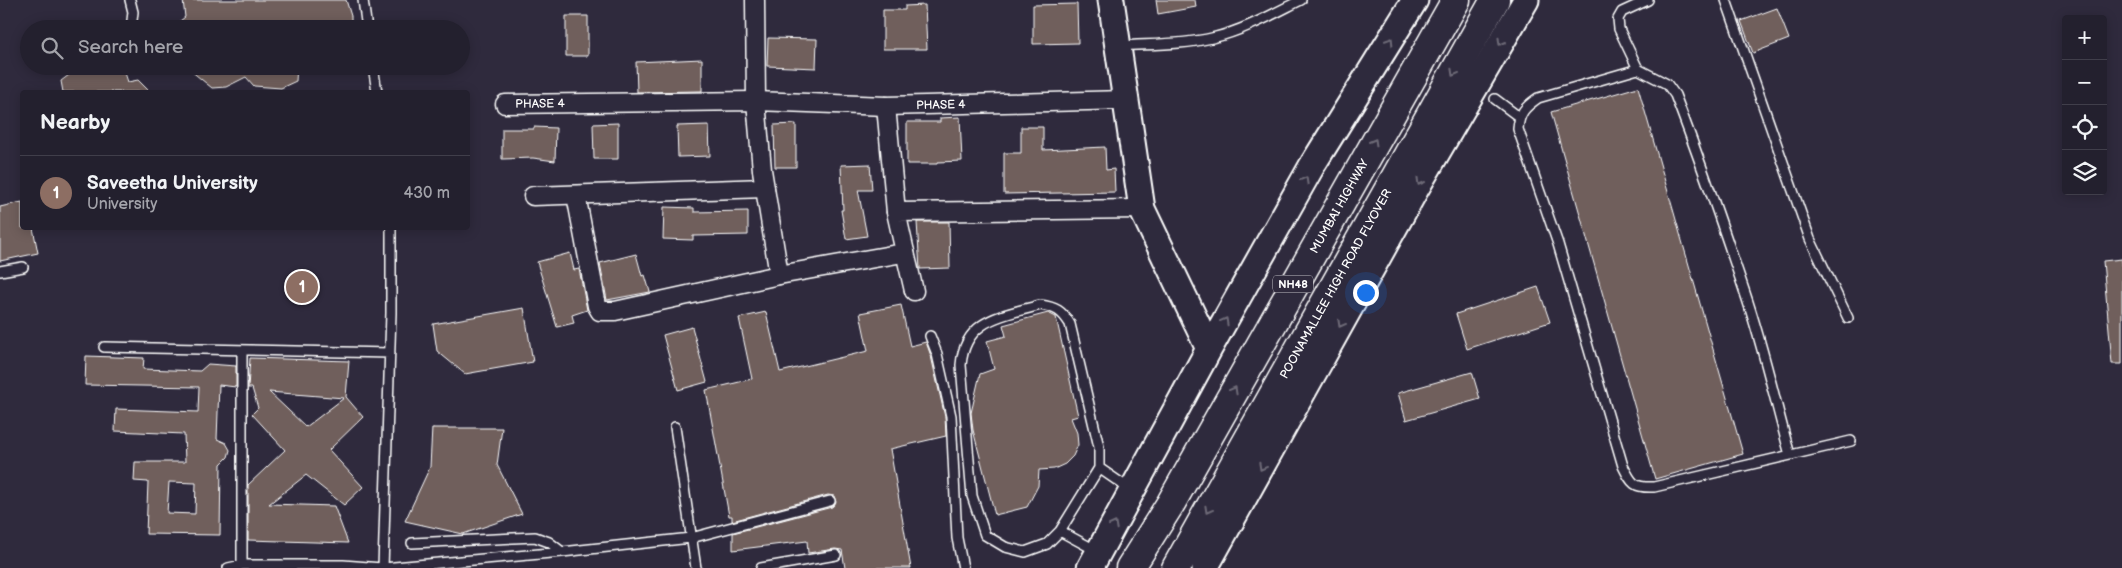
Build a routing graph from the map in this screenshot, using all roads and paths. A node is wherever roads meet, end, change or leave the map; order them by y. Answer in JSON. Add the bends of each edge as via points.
{"nodes":[{"id":1,"x":130,"y":0,"type":"edge"},
{"id":2,"x":363,"y":0,"type":"edge"},
{"id":3,"x":755,"y":0,"type":"edge"},
{"id":4,"x":1111,"y":0,"type":"edge"},
{"id":5,"x":1301,"y":0,"type":"edge"},
{"id":6,"x":1416,"y":0,"type":"edge"},
{"id":7,"x":1456,"y":0,"type":"edge"},
{"id":8,"x":1495,"y":0,"type":"edge"},
{"id":9,"x":1526,"y":0,"type":"edge"},
{"id":10,"x":1648,"y":0,"type":"edge"},
{"id":11,"x":1726,"y":0,"type":"edge"},
{"id":12,"x":133,"y":20,"type":"edge"},
{"id":13,"x":366,"y":20,"type":"edge"},
{"id":14,"x":1118,"y":46,"type":"junction"},
{"id":15,"x":1638,"y":69,"type":"junction"},
{"id":16,"x":374,"y":75,"type":"edge"},
{"id":17,"x":376,"y":90,"type":"edge"},
{"id":18,"x":1494,"y":99,"type":"dead end"},
{"id":19,"x":1126,"y":100,"type":"junction"},
{"id":20,"x":756,"y":102,"type":"junction"},
{"id":21,"x":505,"y":104,"type":"dead end"},
{"id":22,"x":886,"y":106,"type":"junction"},
{"id":23,"x":1519,"y":117,"type":"junction"},
{"id":24,"x":764,"y":188,"type":"junction"},
{"id":25,"x":576,"y":194,"type":"junction"},
{"id":26,"x":533,"y":196,"type":"dead end"},
{"id":27,"x":1142,"y":209,"type":"junction"},
{"id":28,"x":896,"y":212,"type":"junction"},
{"id":29,"x":391,"y":230,"type":"edge"},
{"id":30,"x":905,"y":252,"type":"junction"},
{"id":31,"x":24,"y":267,"type":"dead end"},
{"id":32,"x":0,"y":271,"type":"edge"},
{"id":33,"x":779,"y":275,"type":"junction"},
{"id":34,"x":914,"y":291,"type":"dead end"},
{"id":35,"x":1848,"y":318,"type":"dead end"},
{"id":36,"x":930,"y":336,"type":"dead end"},
{"id":37,"x":104,"y":347,"type":"dead end"},
{"id":38,"x":1209,"y":349,"type":"junction"},
{"id":39,"x":242,"y":350,"type":"junction"},
{"id":40,"x":390,"y":353,"type":"junction"},
{"id":41,"x":1219,"y":417,"type":"junction"},
{"id":42,"x":674,"y":427,"type":"dead end"},
{"id":43,"x":1851,"y":441,"type":"dead end"},
{"id":44,"x":1790,"y":455,"type":"junction"},
{"id":45,"x":1098,"y":468,"type":"junction"},
{"id":46,"x":1132,"y":491,"type":"junction"},
{"id":47,"x":830,"y":501,"type":"dead end"},
{"id":48,"x":1060,"y":531,"type":"junction"},
{"id":49,"x":691,"y":538,"type":"junction"},
{"id":50,"x":412,"y":543,"type":"dead end"},
{"id":51,"x":562,"y":552,"type":"junction"},
{"id":52,"x":836,"y":555,"type":"dead end"},
{"id":53,"x":1095,"y":560,"type":"edge"},
{"id":54,"x":479,"y":564,"type":"edge"},
{"id":55,"x":242,"y":565,"type":"junction"},
{"id":56,"x":228,"y":568,"type":"edge"},
{"id":57,"x":383,"y":568,"type":"edge"},
{"id":58,"x":696,"y":568,"type":"edge"},
{"id":59,"x":761,"y":568,"type":"edge"},
{"id":60,"x":963,"y":568,"type":"edge"},
{"id":61,"x":1130,"y":568,"type":"edge"},
{"id":62,"x":1150,"y":568,"type":"edge"},
{"id":63,"x":1176,"y":568,"type":"edge"},
{"id":64,"x":1205,"y":568,"type":"edge"}],
"edges":[{"from":1,"to":12,"type":"lane"},
{"from":2,"to":13,"type":"lane"},
{"from":3,"to":20,"type":"street"},
{"from":4,"to":14,"type":"street"},
{"from":5,"to":14,"type":"lane","via":[[1214,38]]},
{"from":38,"to":6,"type":"street","one_way":true,"via":[[1313,164]]},
{"from":41,"to":7,"type":"highway","name":"MUMBAI HIGHWAY","number":"NH48","one_way":true},
{"from":8,"to":63,"type":"highway","name":"POONAMALLEE HIGH ROAD FLYOVER","number":"NH48","one_way":true},
{"from":9,"to":64,"type":"street","one_way":true,"via":[[1417,187]]},
{"from":10,"to":15,"type":"lane","via":[[1622,12],[1618,19],[1619,29]]},
{"from":11,"to":35,"type":"lane","via":[[1810,239]]},
{"from":14,"to":19,"type":"street"},
{"from":15,"to":23,"type":"lane","via":[[1538,98]]},
{"from":15,"to":44,"type":"lane","via":[[1667,84],[1675,95],[1707,178],[1745,294]]},
{"from":16,"to":17,"type":"lane"},
{"from":18,"to":23,"type":"lane"},
{"from":19,"to":22,"type":"street","name":"PHASE 4"},
{"from":19,"to":27,"type":"street"},
{"from":20,"to":21,"type":"street","name":"PHASE 4"},
{"from":20,"to":22,"type":"street","name":"PHASE 4"},
{"from":20,"to":24,"type":"street"},
{"from":22,"to":28,"type":"street"},
{"from":23,"to":44,"type":"lane","via":[[1518,129],[1558,244],[1623,466],[1631,481],[1640,488],[1654,487]]},
{"from":24,"to":25,"type":"street"},
{"from":24,"to":33,"type":"street"},
{"from":25,"to":26,"type":"street"},
{"from":25,"to":33,"type":"street","via":[[600,311],[615,311]]},
{"from":27,"to":28,"type":"street"},
{"from":27,"to":38,"type":"street"},
{"from":28,"to":30,"type":"street"},
{"from":29,"to":40,"type":"lane"},
{"from":30,"to":33,"type":"street"},
{"from":30,"to":34,"type":"street"},
{"from":31,"to":32,"type":"lane"},
{"from":36,"to":60,"type":"lane","via":[[937,354],[952,427],[957,538]]},
{"from":37,"to":39,"type":"lane"},
{"from":38,"to":46,"type":"street"},
{"from":39,"to":40,"type":"lane"},
{"from":39,"to":55,"type":"lane"},
{"from":40,"to":57,"type":"lane"},
{"from":41,"to":61,"type":"highway","name":"MUMBAI HIGHWAY","number":"NH48"},
{"from":41,"to":62,"type":"highway","via":[[1186,499]]},
{"from":42,"to":49,"type":"lane"},
{"from":43,"to":44,"type":"lane"},
{"from":45,"to":46,"type":"lane"},
{"from":45,"to":48,"type":"lane"},
{"from":45,"to":48,"type":"lane","via":[[1099,447],[1070,324],[1064,314],[1054,306],[1040,305],[987,320],[973,332],[963,348],[961,365],[972,496],[984,535],[1005,547],[1025,552],[1047,544]]},
{"from":53,"to":46,"type":"street","one_way":true},
{"from":47,"to":49,"type":"lane"},
{"from":48,"to":53,"type":"lane"},
{"from":49,"to":51,"type":"lane"},
{"from":49,"to":58,"type":"lane"},
{"from":50,"to":51,"type":"lane","via":[[535,537]]},
{"from":51,"to":54,"type":"lane"},
{"from":52,"to":59,"type":"lane"},
{"from":54,"to":57,"type":"lane"},
{"from":55,"to":56,"type":"lane"},
{"from":55,"to":57,"type":"lane"}]}
